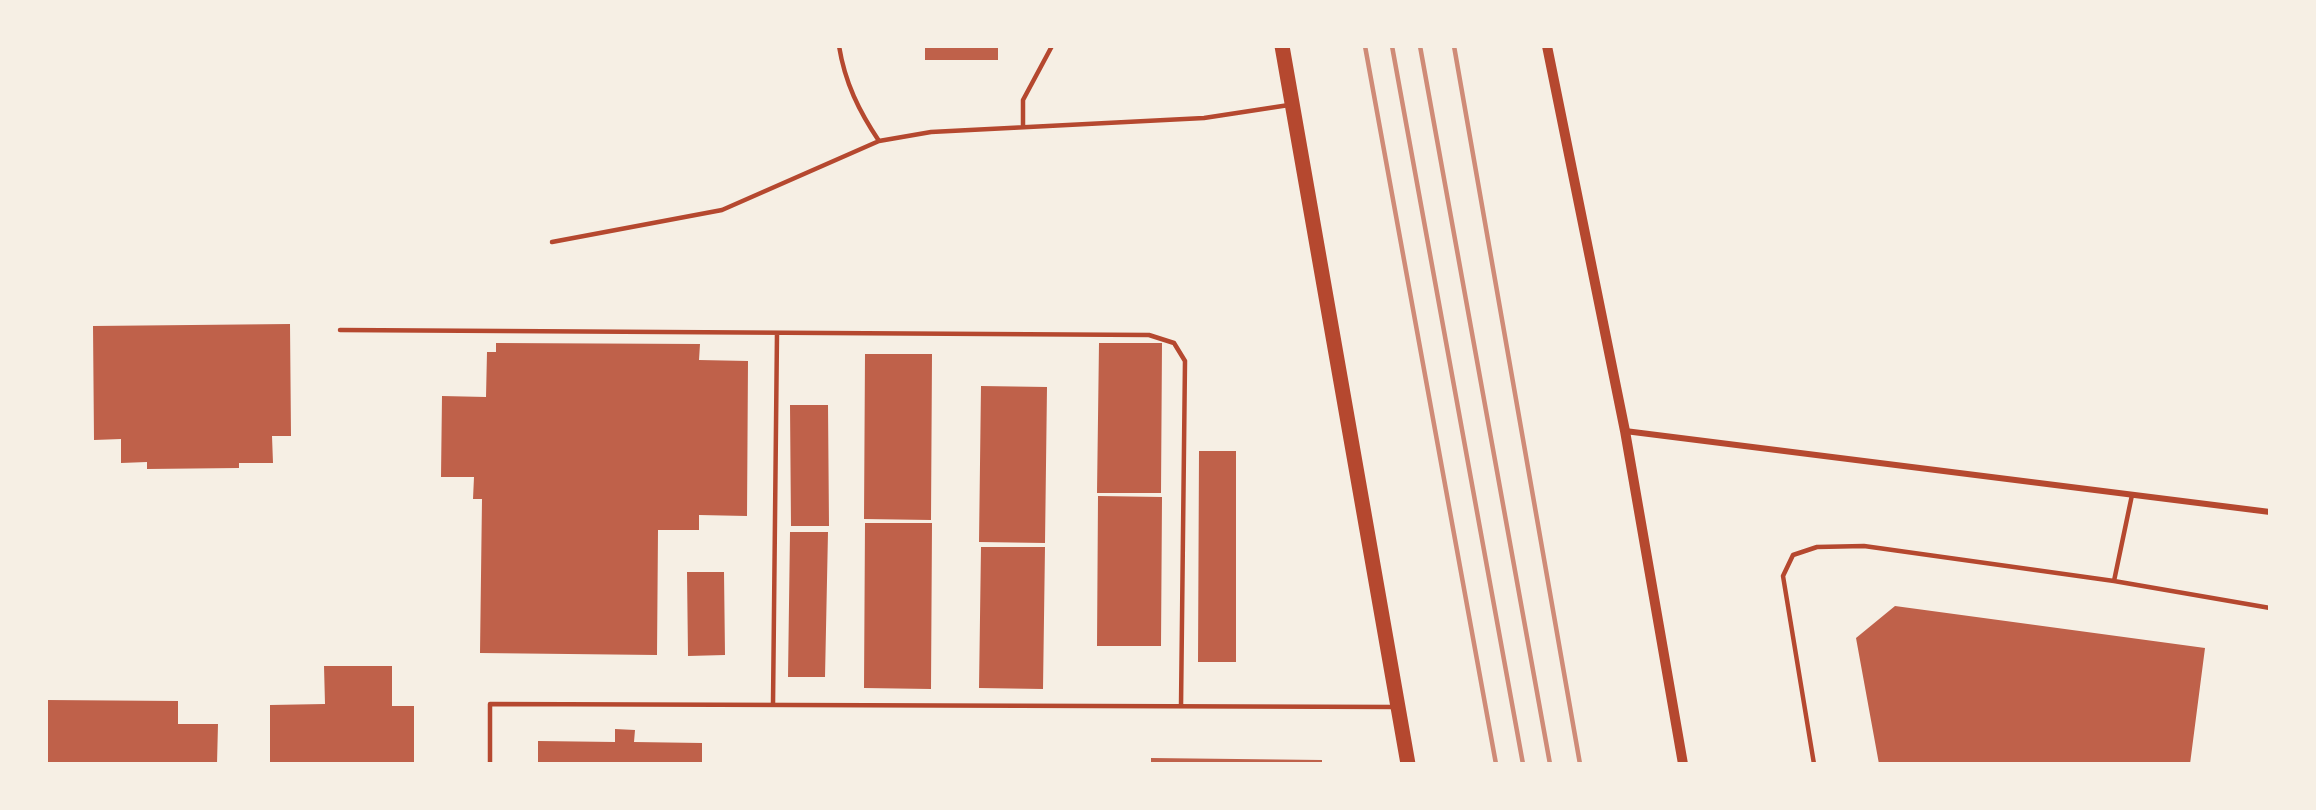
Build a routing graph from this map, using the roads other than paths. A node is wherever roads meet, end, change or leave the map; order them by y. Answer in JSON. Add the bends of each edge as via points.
{"nodes":[{"id":1,"x":839,"y":46,"type":"edge"},
{"id":2,"x":1052,"y":46,"type":"edge"},
{"id":3,"x":1282,"y":46,"type":"edge"},
{"id":4,"x":1547,"y":46,"type":"edge"},
{"id":5,"x":1292,"y":105,"type":"junction"},
{"id":6,"x":1023,"y":126,"type":"junction"},
{"id":7,"x":879,"y":141,"type":"junction"},
{"id":8,"x":552,"y":242,"type":"dead end"},
{"id":9,"x":340,"y":330,"type":"dead end"},
{"id":10,"x":777,"y":333,"type":"junction"},
{"id":11,"x":1625,"y":431,"type":"junction"},
{"id":12,"x":2132,"y":495,"type":"junction"},
{"id":13,"x":2270,"y":512,"type":"edge"},
{"id":14,"x":2114,"y":582,"type":"junction"},
{"id":15,"x":2270,"y":608,"type":"edge"},
{"id":16,"x":773,"y":704,"type":"junction"},
{"id":17,"x":1181,"y":706,"type":"junction"},
{"id":18,"x":1398,"y":707,"type":"junction"},
{"id":19,"x":490,"y":764,"type":"edge"},
{"id":20,"x":1408,"y":764,"type":"edge"},
{"id":21,"x":1683,"y":764,"type":"edge"},
{"id":22,"x":1814,"y":764,"type":"edge"}],
"edges":[{"from":1,"to":7,"type":"lane","via":[[858,108]]},
{"from":2,"to":6,"type":"lane","via":[[1023,100]]},
{"from":3,"to":5,"type":"main road"},
{"from":4,"to":11,"type":"street"},
{"from":5,"to":6,"type":"lane","via":[[1204,118]]},
{"from":5,"to":18,"type":"main road"},
{"from":6,"to":7,"type":"lane","via":[[931,132]]},
{"from":7,"to":8,"type":"lane","via":[[722,210]]},
{"from":9,"to":10,"type":"lane"},
{"from":10,"to":16,"type":"lane"},
{"from":10,"to":17,"type":"lane","via":[[1149,335],[1174,343],[1185,361]]},
{"from":11,"to":12,"type":"street"},
{"from":11,"to":21,"type":"street"},
{"from":12,"to":13,"type":"street"},
{"from":12,"to":14,"type":"lane"},
{"from":14,"to":15,"type":"lane"},
{"from":14,"to":22,"type":"lane","via":[[1864,546],[1817,547],[1793,555],[1783,576]]},
{"from":16,"to":17,"type":"lane"},
{"from":16,"to":19,"type":"lane","via":[[490,704]]},
{"from":17,"to":18,"type":"lane"},
{"from":18,"to":20,"type":"main road"}]}
